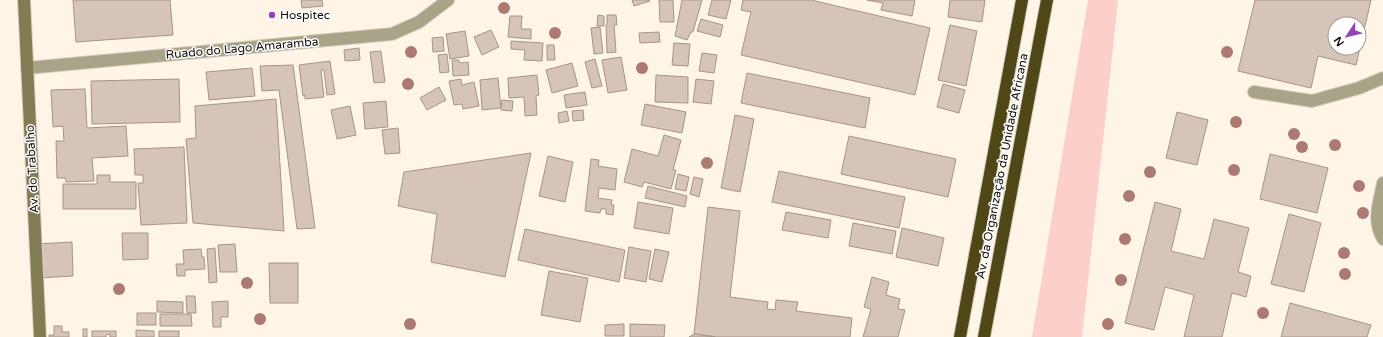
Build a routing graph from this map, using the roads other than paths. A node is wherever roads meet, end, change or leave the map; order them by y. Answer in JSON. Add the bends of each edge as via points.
{"nodes":[{"id":1,"x":24,"y":0,"type":"edge"},
{"id":2,"x":448,"y":0,"type":"edge"},
{"id":3,"x":1022,"y":0,"type":"edge"},
{"id":4,"x":1047,"y":0,"type":"edge"},
{"id":5,"x":27,"y":68,"type":"junction"},
{"id":6,"x":1383,"y":78,"type":"edge"},
{"id":7,"x":1254,"y":92,"type":"dead end"},
{"id":8,"x":1383,"y":183,"type":"edge"},
{"id":9,"x":1383,"y":239,"type":"edge"},
{"id":10,"x":40,"y":337,"type":"edge"},
{"id":11,"x":960,"y":337,"type":"edge"},
{"id":12,"x":984,"y":337,"type":"edge"}],
"edges":[{"from":1,"to":5,"type":"main road","name":"Av. do Trabalho"},
{"from":2,"to":5,"type":"lane","name":"Ruado do Lago Amaramba","via":[[419,22],[392,34]]},
{"from":3,"to":11,"type":"highway","name":"Av. da Organização da Unidade Africana"},
{"from":4,"to":12,"type":"highway","name":"Av. da Organização da Unidade Africana"},
{"from":5,"to":10,"type":"main road","name":"Av. do Trabalho"},
{"from":6,"to":7,"type":"lane","via":[[1359,88],[1312,101]]},
{"from":8,"to":9,"type":"lane","via":[[1376,219]]}]}
